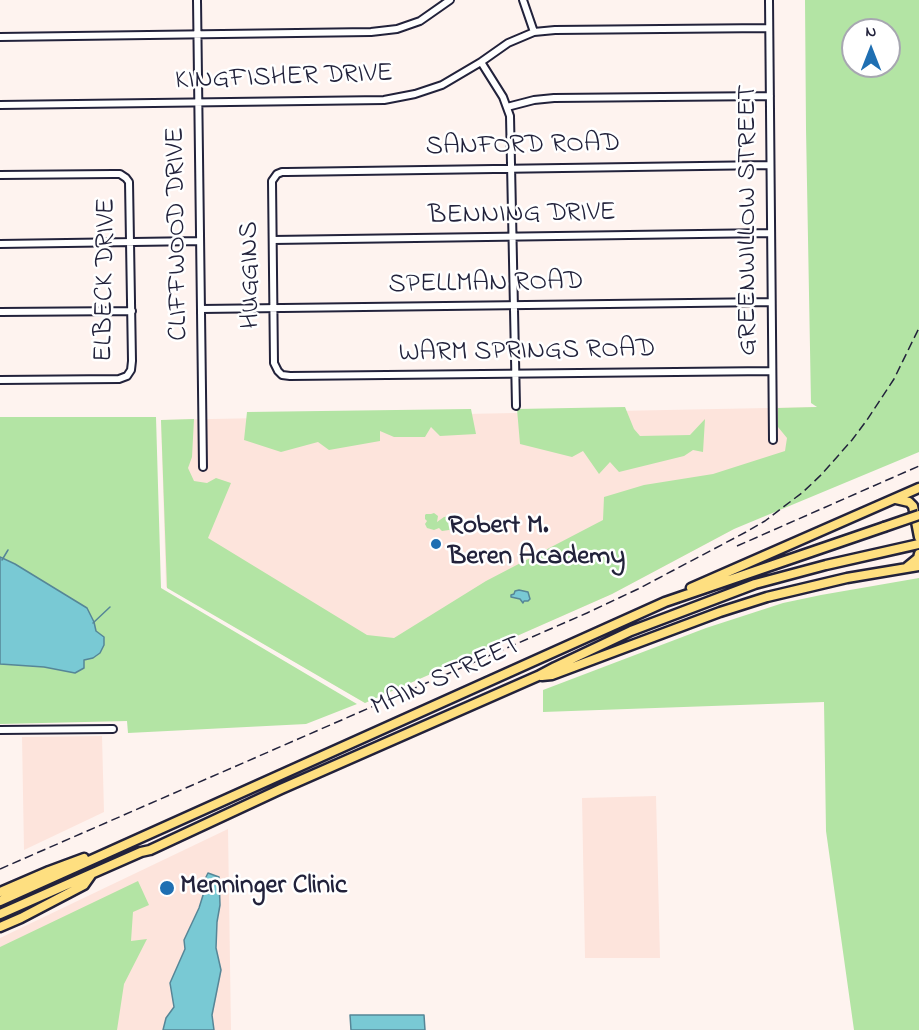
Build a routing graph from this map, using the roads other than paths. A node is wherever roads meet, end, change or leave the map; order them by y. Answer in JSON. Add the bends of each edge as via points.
{"nodes":[{"id":1,"x":197,"y":0,"type":"edge"},
{"id":2,"x":450,"y":0,"type":"edge"},
{"id":3,"x":523,"y":0,"type":"edge"},
{"id":4,"x":769,"y":0,"type":"edge"},
{"id":5,"x":769,"y":28,"type":"junction"},
{"id":6,"x":534,"y":32,"type":"junction"},
{"id":7,"x":198,"y":35,"type":"junction"},
{"id":8,"x":0,"y":37,"type":"edge"},
{"id":9,"x":481,"y":62,"type":"junction"},
{"id":10,"x":770,"y":96,"type":"junction"},
{"id":11,"x":198,"y":103,"type":"junction"},
{"id":12,"x":0,"y":105,"type":"edge"},
{"id":13,"x":507,"y":107,"type":"junction"},
{"id":14,"x":770,"y":165,"type":"junction"},
{"id":15,"x":512,"y":168,"type":"junction"},
{"id":16,"x":277,"y":174,"type":"joint"},
{"id":17,"x":0,"y":175,"type":"edge"},
{"id":18,"x":771,"y":233,"type":"junction"},
{"id":19,"x":513,"y":237,"type":"junction"},
{"id":20,"x":273,"y":240,"type":"junction"},
{"id":21,"x":200,"y":241,"type":"junction"},
{"id":22,"x":130,"y":242,"type":"junction"},
{"id":23,"x":0,"y":244,"type":"edge"},
{"id":24,"x":771,"y":302,"type":"junction"},
{"id":25,"x":514,"y":305,"type":"junction"},
{"id":26,"x":274,"y":308,"type":"junction"},
{"id":27,"x":201,"y":309,"type":"junction"},
{"id":28,"x":132,"y":311,"type":"junction"},
{"id":29,"x":0,"y":312,"type":"edge"},
{"id":30,"x":772,"y":371,"type":"junction"},
{"id":31,"x":515,"y":374,"type":"junction"},
{"id":32,"x":282,"y":375,"type":"joint"},
{"id":33,"x":0,"y":380,"type":"edge"},
{"id":34,"x":516,"y":406,"type":"dead end"},
{"id":35,"x":773,"y":440,"type":"dead end"},
{"id":36,"x":203,"y":467,"type":"dead end"},
{"id":37,"x":919,"y":488,"type":"edge"},
{"id":38,"x":894,"y":498,"type":"junction"},
{"id":39,"x":919,"y":515,"type":"edge"},
{"id":40,"x":919,"y":537,"type":"edge"},
{"id":41,"x":919,"y":544,"type":"edge"},
{"id":42,"x":919,"y":554,"type":"edge"},
{"id":43,"x":919,"y":566,"type":"edge"},
{"id":44,"x":904,"y":568,"type":"junction"},
{"id":45,"x":651,"y":608,"type":"junction"},
{"id":46,"x":538,"y":676,"type":"junction"},
{"id":47,"x":113,"y":729,"type":"dead end"},
{"id":48,"x":0,"y":730,"type":"edge"},
{"id":49,"x":144,"y":837,"type":"junction"},
{"id":50,"x":91,"y":875,"type":"junction"},
{"id":51,"x":0,"y":892,"type":"edge"},
{"id":52,"x":0,"y":901,"type":"edge"},
{"id":53,"x":0,"y":914,"type":"edge"},
{"id":54,"x":0,"y":927,"type":"edge"}],
"edges":[{"from":1,"to":7,"type":"street","name":"CLIFFWOOD DRIVE"},
{"from":2,"to":7,"type":"street","via":[[420,21],[384,31]]},
{"from":3,"to":6,"type":"street"},
{"from":4,"to":5,"type":"street","name":"GREENWILLOW STREET"},
{"from":5,"to":6,"type":"street","name":"KINGFISHER DRIVE"},
{"from":5,"to":10,"type":"street","name":"GREENWILLOW STREET"},
{"from":6,"to":9,"type":"street","name":"KINGFISHER DRIVE","via":[[508,43]]},
{"from":7,"to":8,"type":"street"},
{"from":7,"to":11,"type":"street","name":"CLIFFWOOD DRIVE"},
{"from":9,"to":11,"type":"street","name":"KINGFISHER DRIVE","via":[[442,85],[395,99]]},
{"from":9,"to":13,"type":"street"},
{"from":10,"to":13,"type":"street","via":[[554,98]]},
{"from":10,"to":14,"type":"street","name":"GREENWILLOW STREET"},
{"from":11,"to":12,"type":"street","name":"KINGFISHER DRIVE"},
{"from":11,"to":21,"type":"street","name":"CLIFFWOOD DRIVE"},
{"from":13,"to":15,"type":"street"},
{"from":14,"to":15,"type":"street","name":"SANFORD ROAD"},
{"from":14,"to":18,"type":"street","name":"GREENWILLOW STREET"},
{"from":15,"to":16,"type":"street","name":"SANFORD ROAD"},
{"from":15,"to":19,"type":"street"},
{"from":16,"to":20,"type":"street","name":"HUGGINS","via":[[272,181]]},
{"from":17,"to":22,"type":"street","name":"ELBECK DRIVE","via":[[122,176],[130,188]]},
{"from":18,"to":19,"type":"street","name":"BENNING DRIVE"},
{"from":18,"to":24,"type":"street","name":"GREENWILLOW STREET"},
{"from":19,"to":20,"type":"street","name":"BENNING DRIVE"},
{"from":19,"to":25,"type":"street"},
{"from":20,"to":26,"type":"street","name":"HUGGINS"},
{"from":21,"to":22,"type":"street"},
{"from":21,"to":27,"type":"street","name":"CLIFFWOOD DRIVE"},
{"from":22,"to":23,"type":"street"},
{"from":22,"to":28,"type":"street","name":"ELBECK DRIVE"},
{"from":24,"to":25,"type":"street","name":"SPELLMAN ROAD"},
{"from":24,"to":30,"type":"street","name":"GREENWILLOW STREET"},
{"from":25,"to":26,"type":"street","name":"SPELLMAN ROAD"},
{"from":25,"to":31,"type":"street"},
{"from":26,"to":27,"type":"street","name":"SPELLMAN ROAD"},
{"from":26,"to":32,"type":"street","name":"HUGGINS","via":[[274,363]]},
{"from":27,"to":36,"type":"street","name":"CLIFFWOOD DRIVE"},
{"from":28,"to":29,"type":"street"},
{"from":28,"to":33,"type":"street","name":"ELBECK DRIVE","via":[[132,361],[127,376]]},
{"from":30,"to":31,"type":"street","name":"WARM SPRINGS ROAD"},
{"from":30,"to":35,"type":"street","name":"GREENWILLOW STREET"},
{"from":31,"to":32,"type":"street","name":"WARM SPRINGS ROAD"},
{"from":31,"to":34,"type":"street"},
{"from":37,"to":38,"type":"highway"},
{"from":38,"to":40,"type":"highway","via":[[913,506]]},
{"from":38,"to":45,"type":"highway"},
{"from":39,"to":45,"type":"highway","name":"MAIN STREET","bridge":true},
{"from":41,"to":46,"type":"highway","name":"MAIN STREET","via":[[755,584],[632,631]]},
{"from":42,"to":44,"type":"highway"},
{"from":43,"to":44,"type":"highway"},
{"from":44,"to":46,"type":"highway","via":[[767,597],[552,675]]},
{"from":45,"to":49,"type":"highway","name":"MAIN STREET"},
{"from":46,"to":50,"type":"highway","name":"MAIN STREET"},
{"from":47,"to":48,"type":"street"},
{"from":49,"to":51,"type":"highway"},
{"from":49,"to":52,"type":"highway","name":"MAIN STREET"},
{"from":50,"to":53,"type":"highway","name":"MAIN STREET"},
{"from":50,"to":54,"type":"highway","via":[[84,885]]}]}
